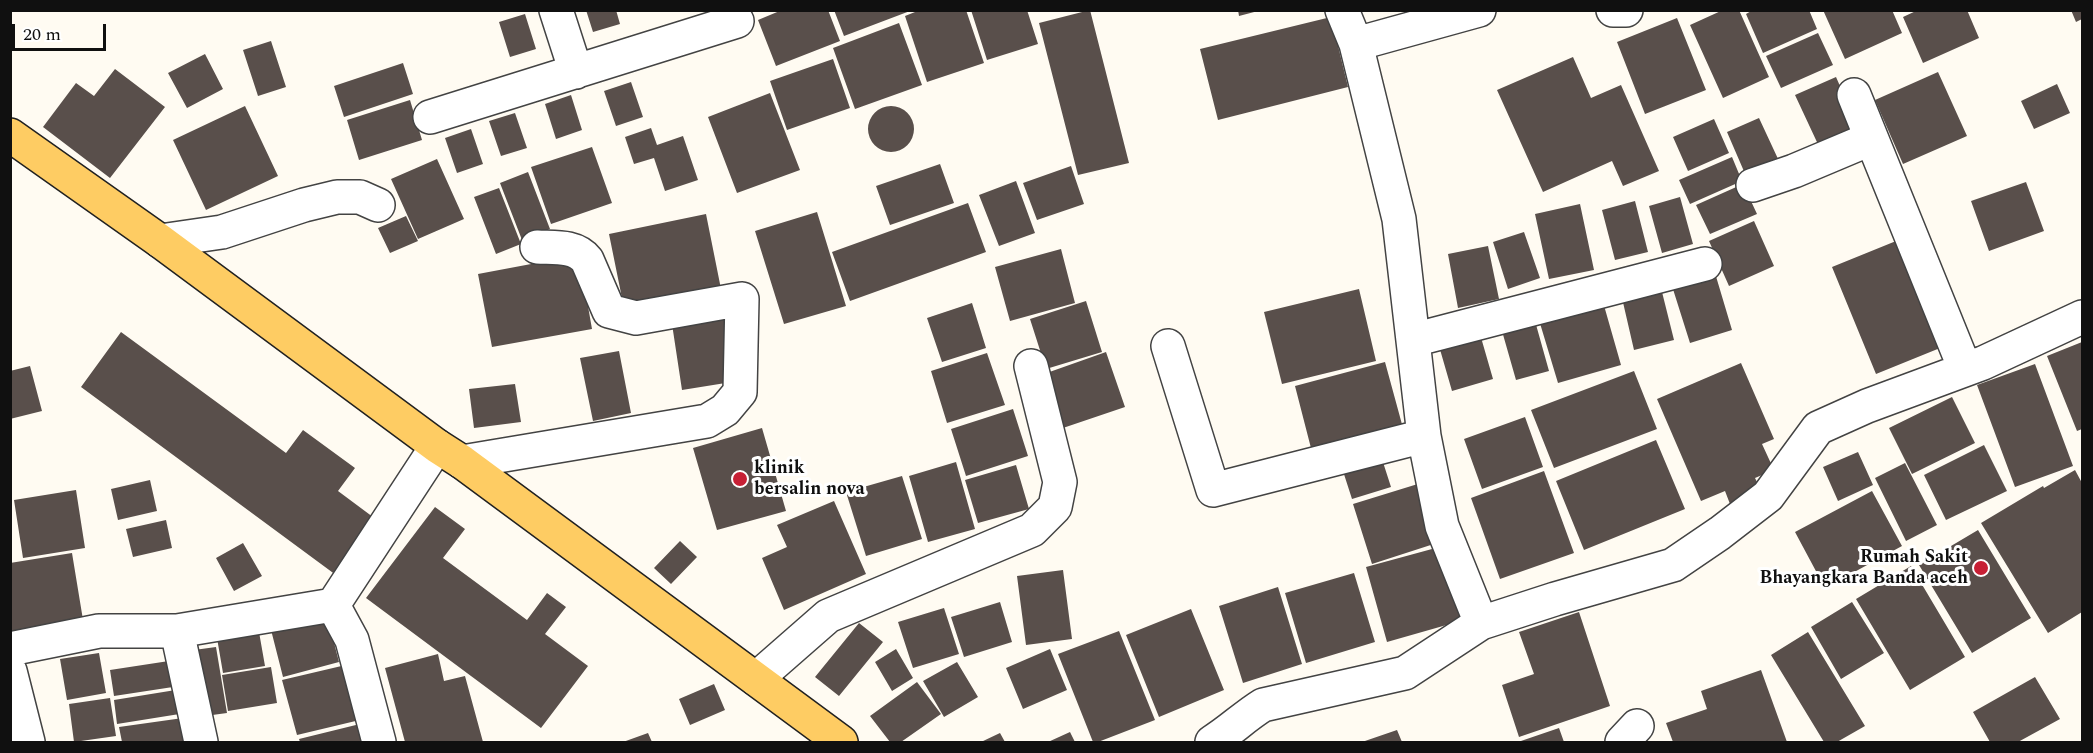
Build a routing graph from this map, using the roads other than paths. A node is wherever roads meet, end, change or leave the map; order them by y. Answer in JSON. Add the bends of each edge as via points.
{"nodes":[{"id":1,"x":556,"y":10,"type":"edge"},
{"id":2,"x":1342,"y":10,"type":"edge"},
{"id":3,"x":1479,"y":10,"type":"edge"},
{"id":4,"x":1613,"y":10,"type":"edge"},
{"id":5,"x":1626,"y":10,"type":"edge"},
{"id":6,"x":737,"y":21,"type":"dead end"},
{"id":7,"x":1356,"y":45,"type":"junction"},
{"id":8,"x":576,"y":72,"type":"junction"},
{"id":9,"x":1854,"y":95,"type":"dead end"},
{"id":10,"x":430,"y":117,"type":"dead end"},
{"id":11,"x":10,"y":135,"type":"edge"},
{"id":12,"x":1870,"y":139,"type":"junction"},
{"id":13,"x":1753,"y":185,"type":"dead end"},
{"id":14,"x":378,"y":205,"type":"dead end"},
{"id":15,"x":160,"y":241,"type":"junction"},
{"id":16,"x":537,"y":247,"type":"dead end"},
{"id":17,"x":1705,"y":264,"type":"dead end"},
{"id":18,"x":2082,"y":317,"type":"edge"},
{"id":19,"x":1413,"y":340,"type":"junction"},
{"id":20,"x":1168,"y":346,"type":"dead end"},
{"id":21,"x":1031,"y":366,"type":"dead end"},
{"id":22,"x":1965,"y":369,"type":"junction"},
{"id":23,"x":1424,"y":436,"type":"junction"},
{"id":24,"x":449,"y":454,"type":"junction"},
{"id":25,"x":333,"y":605,"type":"junction"},
{"id":26,"x":1481,"y":623,"type":"junction"},
{"id":27,"x":177,"y":631,"type":"junction"},
{"id":28,"x":10,"y":649,"type":"edge"},
{"id":29,"x":10,"y":671,"type":"edge"},
{"id":30,"x":756,"y":679,"type":"junction"},
{"id":31,"x":28,"y":742,"type":"edge"},
{"id":32,"x":201,"y":742,"type":"edge"},
{"id":33,"x":379,"y":742,"type":"edge"},
{"id":34,"x":841,"y":742,"type":"edge"},
{"id":35,"x":1212,"y":742,"type":"edge"}],
"edges":[{"from":1,"to":8,"type":"street"},
{"from":2,"to":7,"type":"street"},
{"from":3,"to":7,"type":"street"},
{"from":4,"to":5,"type":"street"},
{"from":6,"to":8,"type":"street"},
{"from":7,"to":19,"type":"street","via":[[1399,219]]},
{"from":8,"to":10,"type":"street"},
{"from":9,"to":12,"type":"street"},
{"from":11,"to":15,"type":"main road"},
{"from":12,"to":13,"type":"street"},
{"from":12,"to":22,"type":"street"},
{"from":14,"to":15,"type":"street","via":[[360,197],[337,197],[222,232]]},
{"from":15,"to":24,"type":"main road"},
{"from":16,"to":24,"type":"street","via":[[581,253],[609,311],[636,318],[742,299],[740,392],[707,421]]},
{"from":17,"to":19,"type":"street"},
{"from":18,"to":22,"type":"street"},
{"from":19,"to":23,"type":"street"},
{"from":20,"to":23,"type":"street","via":[[1213,490]]},
{"from":21,"to":30,"type":"street","via":[[1060,482],[1055,507],[1032,530],[828,616]]},
{"from":22,"to":26,"type":"street","via":[[1818,428],[1768,496],[1673,565]]},
{"from":23,"to":26,"type":"street","via":[[1442,526]]},
{"from":24,"to":25,"type":"street"},
{"from":24,"to":30,"type":"main road"},
{"from":25,"to":27,"type":"street"},
{"from":25,"to":33,"type":"street","via":[[352,640]]},
{"from":26,"to":35,"type":"street","via":[[1405,672],[1263,705]]},
{"from":27,"to":28,"type":"street","via":[[99,631]]},
{"from":27,"to":32,"type":"street"},
{"from":29,"to":31,"type":"street"},
{"from":30,"to":34,"type":"main road"}]}
